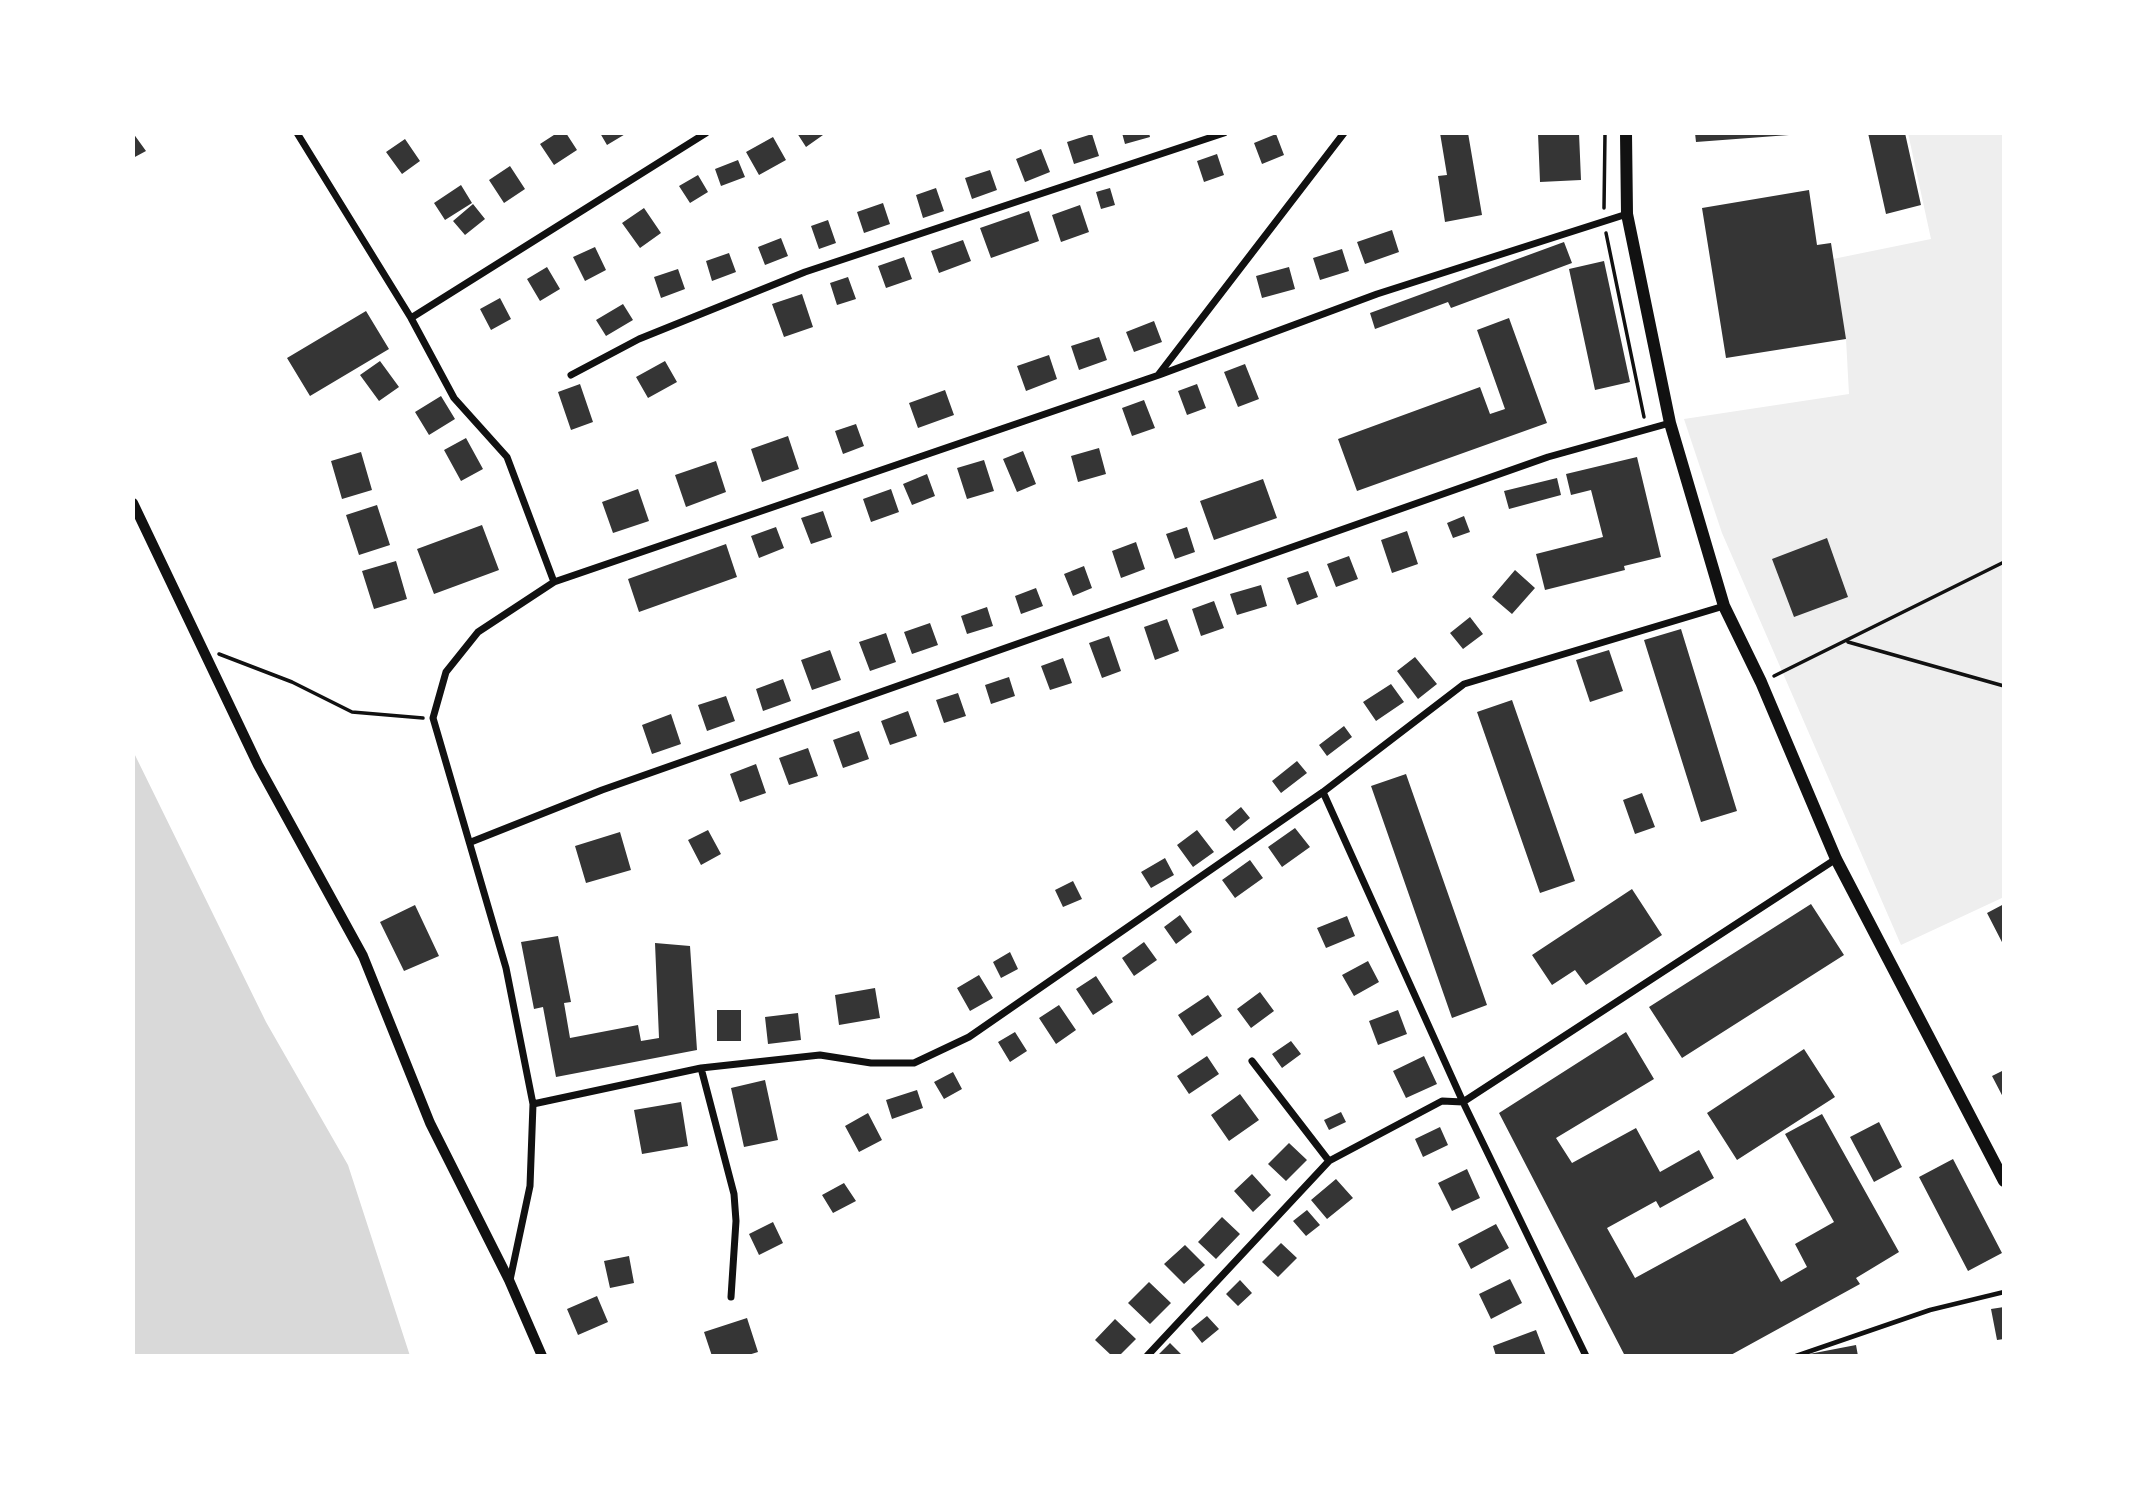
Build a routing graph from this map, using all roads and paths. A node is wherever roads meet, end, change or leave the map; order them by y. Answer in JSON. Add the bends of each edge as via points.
{"nodes":[{"id":1,"x":297,"y":133,"type":"edge"},
{"id":2,"x":706,"y":133,"type":"edge"},
{"id":3,"x":1224,"y":133,"type":"edge"},
{"id":4,"x":1344,"y":133,"type":"edge"},
{"id":5,"x":1605,"y":133,"type":"edge"},
{"id":6,"x":1626,"y":133,"type":"edge"},
{"id":7,"x":1627,"y":214,"type":"junction"},
{"id":8,"x":1603,"y":221,"type":"junction"},
{"id":9,"x":411,"y":318,"type":"junction"},
{"id":10,"x":1159,"y":375,"type":"junction"},
{"id":11,"x":570,"y":376,"type":"dead end"},
{"id":12,"x":1670,"y":423,"type":"junction"},
{"id":13,"x":1646,"y":428,"type":"junction"},
{"id":14,"x":133,"y":503,"type":"edge"},
{"id":15,"x":2004,"y":562,"type":"edge"},
{"id":16,"x":554,"y":582,"type":"junction"},
{"id":17,"x":1724,"y":606,"type":"junction"},
{"id":18,"x":1846,"y":641,"type":"junction"},
{"id":19,"x":201,"y":646,"type":"junction"},
{"id":20,"x":1761,"y":682,"type":"junction"},
{"id":21,"x":2004,"y":686,"type":"edge"},
{"id":22,"x":433,"y":719,"type":"junction"},
{"id":23,"x":1323,"y":792,"type":"junction"},
{"id":24,"x":471,"y":842,"type":"junction"},
{"id":25,"x":1836,"y":859,"type":"junction"},
{"id":26,"x":1252,"y":1061,"type":"dead end"},
{"id":27,"x":701,"y":1068,"type":"junction"},
{"id":28,"x":1463,"y":1102,"type":"junction"},
{"id":29,"x":533,"y":1104,"type":"junction"},
{"id":30,"x":1329,"y":1161,"type":"junction"},
{"id":31,"x":2004,"y":1181,"type":"edge"},
{"id":32,"x":509,"y":1280,"type":"junction"},
{"id":33,"x":2004,"y":1292,"type":"edge"},
{"id":34,"x":731,"y":1297,"type":"dead end"},
{"id":35,"x":542,"y":1356,"type":"edge"},
{"id":36,"x":1147,"y":1356,"type":"edge"},
{"id":37,"x":1586,"y":1356,"type":"edge"},
{"id":38,"x":1796,"y":1356,"type":"edge"}],
"edges":[{"from":1,"to":9,"type":"street"},
{"from":2,"to":9,"type":"street"},
{"from":3,"to":11,"type":"street","via":[[806,272],[639,339]]},
{"from":4,"to":10,"type":"street"},
{"from":5,"to":8,"type":"path"},
{"from":6,"to":7,"type":"main road"},
{"from":7,"to":8,"type":"street"},
{"from":7,"to":12,"type":"main road"},
{"from":8,"to":10,"type":"street","via":[[1377,293]]},
{"from":8,"to":13,"type":"path"},
{"from":9,"to":16,"type":"street","via":[[454,398],[507,457]]},
{"from":10,"to":16,"type":"street"},
{"from":12,"to":13,"type":"street"},
{"from":12,"to":17,"type":"main road"},
{"from":13,"to":24,"type":"street","via":[[1548,457],[862,698],[602,790]]},
{"from":14,"to":19,"type":"street"},
{"from":15,"to":18,"type":"path"},
{"from":16,"to":22,"type":"street","via":[[478,632],[446,673]]},
{"from":17,"to":20,"type":"main road"},
{"from":17,"to":23,"type":"street","via":[[1464,684]]},
{"from":18,"to":20,"type":"path"},
{"from":18,"to":21,"type":"path"},
{"from":19,"to":22,"type":"path","via":[[352,712]]},
{"from":19,"to":32,"type":"street","via":[[258,765],[363,956],[430,1124]]},
{"from":20,"to":25,"type":"main road"},
{"from":22,"to":24,"type":"street"},
{"from":23,"to":27,"type":"street","via":[[969,1037],[914,1063],[871,1063],[821,1055]]},
{"from":23,"to":28,"type":"street"},
{"from":24,"to":29,"type":"street","via":[[506,968]]},
{"from":25,"to":28,"type":"street"},
{"from":25,"to":31,"type":"main road"},
{"from":26,"to":30,"type":"street"},
{"from":27,"to":29,"type":"street"},
{"from":27,"to":34,"type":"street","via":[[734,1194]]},
{"from":28,"to":30,"type":"street","via":[[1442,1101]]},
{"from":28,"to":37,"type":"street"},
{"from":29,"to":32,"type":"street","via":[[530,1186]]},
{"from":30,"to":36,"type":"street"},
{"from":32,"to":35,"type":"street"},
{"from":33,"to":38,"type":"lane","via":[[1930,1310]]}]}
